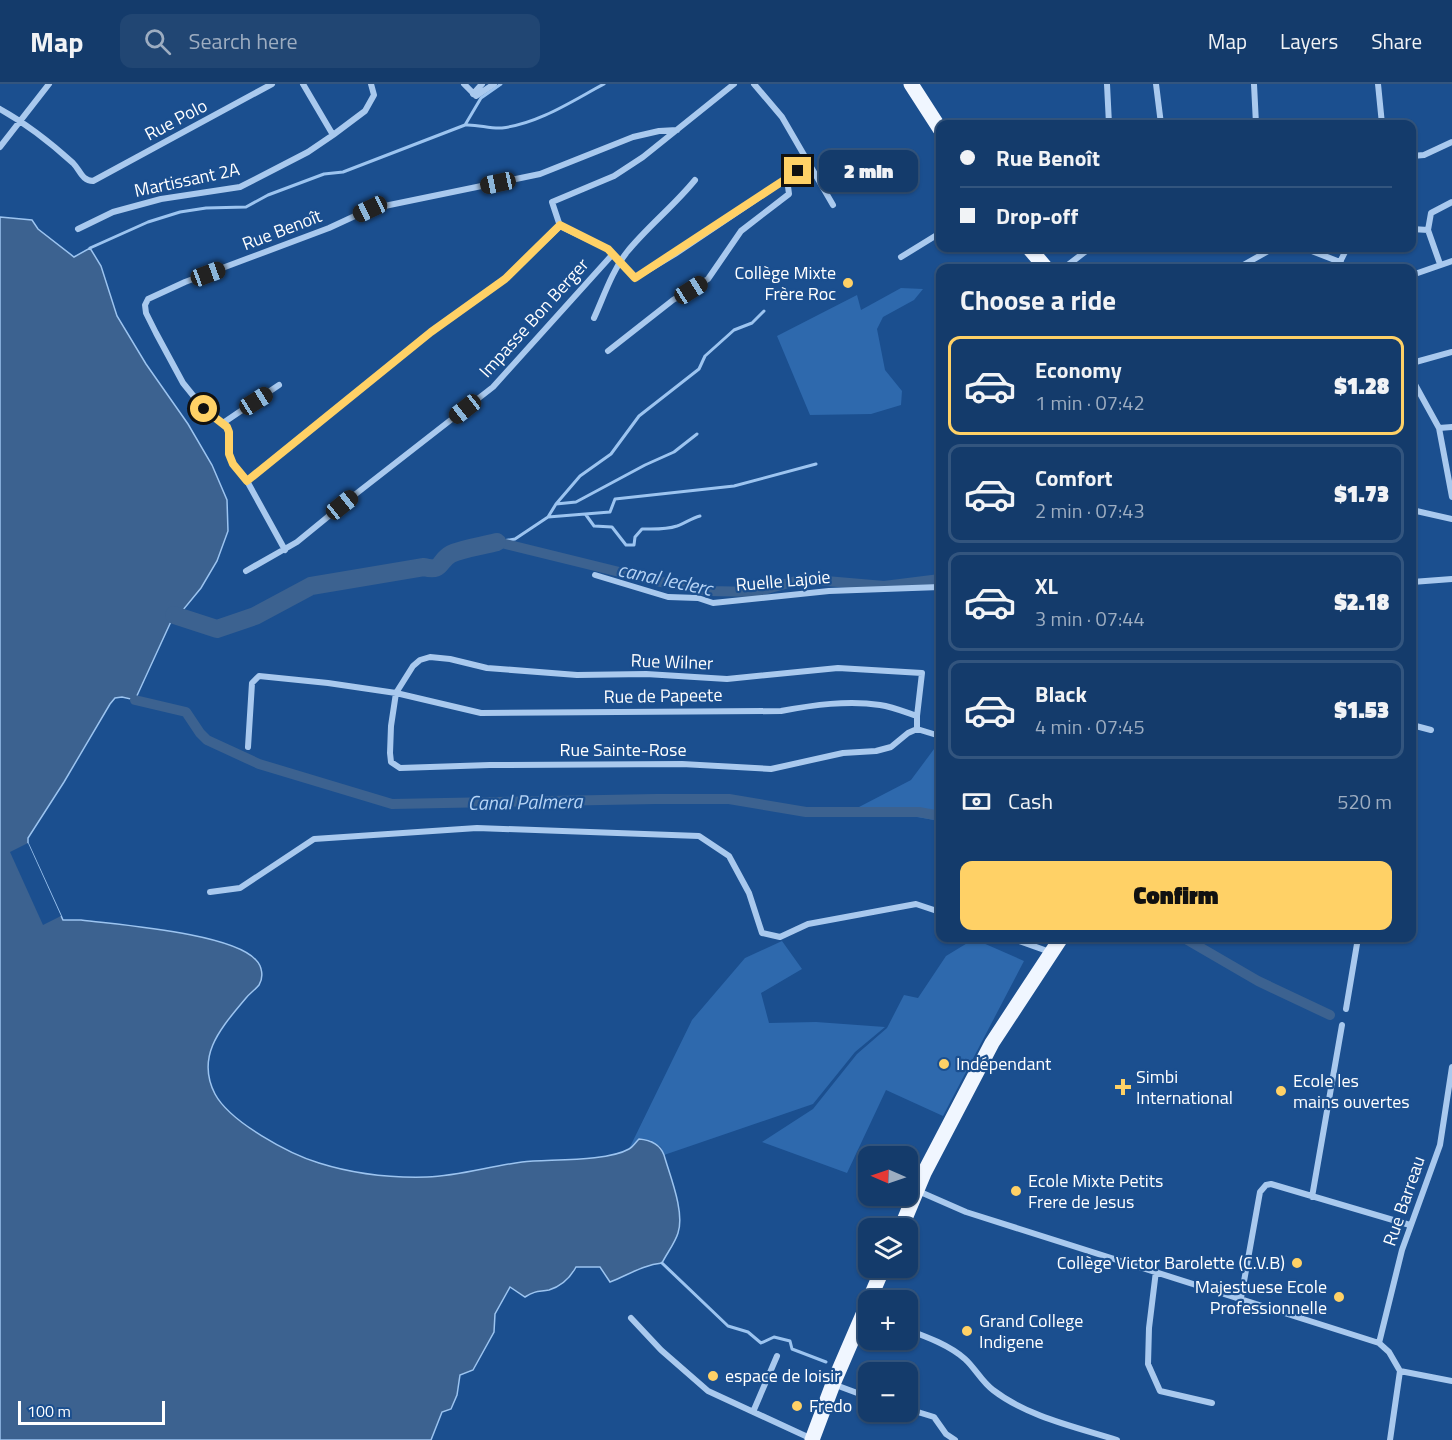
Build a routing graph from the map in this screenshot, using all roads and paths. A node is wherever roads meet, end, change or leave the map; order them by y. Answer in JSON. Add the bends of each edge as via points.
{"nodes":[{"id":1,"x":50,"y":84,"type":"edge"},
{"id":2,"x":272,"y":84,"type":"edge"},
{"id":3,"x":303,"y":84,"type":"edge"},
{"id":4,"x":371,"y":84,"type":"edge"},
{"id":5,"x":464,"y":84,"type":"edge"},
{"id":6,"x":482,"y":84,"type":"edge"},
{"id":7,"x":494,"y":84,"type":"edge"},
{"id":8,"x":734,"y":84,"type":"edge"},
{"id":9,"x":754,"y":84,"type":"edge"},
{"id":10,"x":911,"y":84,"type":"edge"},
{"id":11,"x":1107,"y":84,"type":"edge"},
{"id":12,"x":1156,"y":84,"type":"edge"},
{"id":13,"x":1254,"y":84,"type":"edge"},
{"id":14,"x":1378,"y":84,"type":"edge"},
{"id":15,"x":473,"y":94,"type":"junction"},
{"id":16,"x":0,"y":109,"type":"edge"},
{"id":17,"x":1109,"y":120,"type":"edge"},
{"id":18,"x":1160,"y":120,"type":"edge"},
{"id":19,"x":1256,"y":120,"type":"edge"},
{"id":20,"x":1382,"y":120,"type":"edge"},
{"id":21,"x":21,"y":121,"type":"junction"},
{"id":22,"x":936,"y":123,"type":"edge"},
{"id":23,"x":677,"y":130,"type":"junction"},
{"id":24,"x":333,"y":135,"type":"junction"},
{"id":25,"x":1452,"y":142,"type":"edge"},
{"id":26,"x":0,"y":147,"type":"edge"},
{"id":27,"x":1416,"y":156,"type":"edge"},
{"id":28,"x":810,"y":163,"type":"junction"},
{"id":29,"x":787,"y":179,"type":"junction"},
{"id":30,"x":695,"y":180,"type":"dead end"},
{"id":31,"x":1452,"y":202,"type":"edge"},
{"id":32,"x":833,"y":205,"type":"dead end"},
{"id":33,"x":560,"y":225,"type":"junction"},
{"id":34,"x":78,"y":229,"type":"dead end"},
{"id":35,"x":1416,"y":229,"type":"edge"},
{"id":36,"x":1428,"y":230,"type":"junction"},
{"id":37,"x":936,"y":235,"type":"edge"},
{"id":38,"x":1032,"y":252,"type":"edge"},
{"id":39,"x":1085,"y":252,"type":"edge"},
{"id":40,"x":1266,"y":252,"type":"edge"},
{"id":41,"x":1314,"y":252,"type":"edge"},
{"id":42,"x":1345,"y":252,"type":"edge"},
{"id":43,"x":612,"y":255,"type":"junction"},
{"id":44,"x":901,"y":257,"type":"dead end"},
{"id":45,"x":621,"y":261,"type":"junction"},
{"id":46,"x":1452,"y":261,"type":"edge"},
{"id":47,"x":1340,"y":262,"type":"joint"},
{"id":48,"x":1043,"y":264,"type":"edge"},
{"id":49,"x":1069,"y":264,"type":"edge"},
{"id":50,"x":1245,"y":264,"type":"edge"},
{"id":51,"x":1440,"y":264,"type":"junction"},
{"id":52,"x":1416,"y":273,"type":"edge"},
{"id":53,"x":594,"y":318,"type":"dead end"},
{"id":54,"x":608,"y":351,"type":"dead end"},
{"id":55,"x":1452,"y":352,"type":"edge"},
{"id":56,"x":1416,"y":362,"type":"edge"},
{"id":57,"x":279,"y":385,"type":"dead end"},
{"id":58,"x":1416,"y":385,"type":"edge"},
{"id":59,"x":223,"y":423,"type":"junction"},
{"id":60,"x":1452,"y":427,"type":"edge"},
{"id":61,"x":1439,"y":428,"type":"junction"},
{"id":62,"x":1450,"y":474,"type":"edge"},
{"id":63,"x":247,"y":481,"type":"junction"},
{"id":64,"x":1452,"y":497,"type":"edge"},
{"id":65,"x":1416,"y":511,"type":"edge"},
{"id":66,"x":1452,"y":519,"type":"edge"},
{"id":67,"x":285,"y":550,"type":"junction"},
{"id":68,"x":246,"y":571,"type":"dead end"},
{"id":69,"x":596,"y":575,"type":"dead end"},
{"id":70,"x":1452,"y":579,"type":"edge"},
{"id":71,"x":1416,"y":582,"type":"edge"},
{"id":72,"x":936,"y":587,"type":"edge"},
{"id":73,"x":396,"y":693,"type":"junction"},
{"id":74,"x":917,"y":716,"type":"junction"},
{"id":75,"x":1416,"y":726,"type":"edge"},
{"id":76,"x":917,"y":729,"type":"junction"},
{"id":77,"x":1431,"y":730,"type":"dead end"},
{"id":78,"x":936,"y":735,"type":"edge"},
{"id":79,"x":248,"y":747,"type":"dead end"},
{"id":80,"x":210,"y":892,"type":"dead end"},
{"id":81,"x":936,"y":911,"type":"edge"},
{"id":82,"x":1023,"y":942,"type":"edge"},
{"id":83,"x":1058,"y":942,"type":"edge"},
{"id":84,"x":1357,"y":942,"type":"edge"},
{"id":85,"x":1052,"y":952,"type":"junction"},
{"id":86,"x":1346,"y":1009,"type":"dead end"},
{"id":87,"x":1342,"y":1025,"type":"dead end"},
{"id":88,"x":1452,"y":1067,"type":"edge"},
{"id":89,"x":918,"y":1191,"type":"joint"},
{"id":90,"x":1312,"y":1197,"type":"junction"},
{"id":91,"x":1410,"y":1225,"type":"junction"},
{"id":92,"x":1156,"y":1271,"type":"junction"},
{"id":93,"x":1240,"y":1298,"type":"junction"},
{"id":94,"x":631,"y":1318,"type":"dead end"},
{"id":95,"x":858,"y":1330,"type":"edge"},
{"id":96,"x":918,"y":1333,"type":"edge"},
{"id":97,"x":1379,"y":1343,"type":"junction"},
{"id":98,"x":777,"y":1356,"type":"dead end"},
{"id":99,"x":1400,"y":1371,"type":"junction"},
{"id":100,"x":1452,"y":1381,"type":"edge"},
{"id":101,"x":833,"y":1384,"type":"junction"},
{"id":102,"x":858,"y":1393,"type":"edge"},
{"id":103,"x":1212,"y":1403,"type":"dead end"},
{"id":104,"x":753,"y":1412,"type":"junction"},
{"id":105,"x":918,"y":1412,"type":"edge"},
{"id":106,"x":812,"y":1440,"type":"edge"},
{"id":107,"x":955,"y":1440,"type":"edge"},
{"id":108,"x":1117,"y":1440,"type":"edge"},
{"id":109,"x":1390,"y":1440,"type":"edge"}],
"edges":[{"from":1,"to":21,"type":"street"},
{"from":2,"to":21,"type":"street","name":"Rue Polo","via":[[93,181],[85,179],[76,166]]},
{"from":3,"to":24,"type":"street"},
{"from":4,"to":24,"type":"street","name":"Martissant 2A","via":[[374,95],[365,111]]},
{"from":5,"to":15,"type":"street"},
{"from":6,"to":15,"type":"street"},
{"from":7,"to":15,"type":"street","via":[[476,96]]},
{"from":8,"to":23,"type":"street"},
{"from":9,"to":28,"type":"street","via":[[782,117]]},
{"from":10,"to":22,"type":"main road"},
{"from":11,"to":17,"type":"street"},
{"from":12,"to":18,"type":"street"},
{"from":13,"to":19,"type":"street"},
{"from":14,"to":20,"type":"street"},
{"from":16,"to":21,"type":"street"},
{"from":21,"to":26,"type":"street"},
{"from":23,"to":33,"type":"street","via":[[614,176],[552,202]]},
{"from":23,"to":59,"type":"street","name":"Rue Benoît","via":[[633,136],[540,174],[370,209],[150,297],[146,313],[183,383],[204,409]]},
{"from":24,"to":34,"type":"street","name":"Martissant 2A","via":[[240,187],[161,199],[113,212]]},
{"from":25,"to":27,"type":"street"},
{"from":28,"to":29,"type":"street"},
{"from":28,"to":32,"type":"street"},
{"from":29,"to":45,"type":"street","via":[[635,278]]},
{"from":29,"to":54,"type":"street","via":[[789,194],[741,231],[708,279]]},
{"from":30,"to":45,"type":"street"},
{"from":31,"to":36,"type":"street","via":[[1431,213]]},
{"from":33,"to":43,"type":"street","via":[[608,249]]},
{"from":33,"to":63,"type":"street","via":[[505,279],[431,332]]},
{"from":35,"to":36,"type":"street"},
{"from":36,"to":51,"type":"street"},
{"from":37,"to":44,"type":"street"},
{"from":38,"to":48,"type":"main road"},
{"from":39,"to":49,"type":"street"},
{"from":40,"to":50,"type":"street"},
{"from":41,"to":47,"type":"street"},
{"from":42,"to":47,"type":"street"},
{"from":43,"to":45,"type":"street"},
{"from":43,"to":67,"type":"street","name":"Impasse Bon Berger","via":[[493,387]]},
{"from":45,"to":53,"type":"street"},
{"from":46,"to":51,"type":"street"},
{"from":51,"to":52,"type":"street"},
{"from":55,"to":56,"type":"street"},
{"from":57,"to":59,"type":"street"},
{"from":58,"to":61,"type":"street"},
{"from":59,"to":63,"type":"street","via":[[229,432],[233,464]]},
{"from":60,"to":61,"type":"street"},
{"from":61,"to":62,"type":"street"},
{"from":62,"to":64,"type":"street"},
{"from":63,"to":67,"type":"street"},
{"from":65,"to":66,"type":"street"},
{"from":67,"to":68,"type":"street","name":"Impasse Bon Berger"},
{"from":69,"to":72,"type":"street","name":"Ruelle Lajoie","via":[[668,597],[698,598],[712,603],[829,591]]},
{"from":70,"to":71,"type":"street"},
{"from":73,"to":74,"type":"street","name":"Rue de Papeete","via":[[481,713],[781,711],[858,703]]},
{"from":73,"to":74,"type":"street","name":"Rue Wilner","via":[[413,666],[430,657],[488,668],[577,675],[728,679],[838,668],[922,674]]},
{"from":73,"to":76,"type":"street","name":"Rue Sainte-Rose","via":[[390,753],[392,762],[400,768],[682,764],[771,769],[891,747]]},
{"from":73,"to":79,"type":"street","name":"Rue de Papeete","via":[[259,676],[252,683]]},
{"from":74,"to":76,"type":"street"},
{"from":75,"to":77,"type":"street"},
{"from":76,"to":78,"type":"street"},
{"from":80,"to":81,"type":"street","via":[[240,888],[314,839],[489,828],[699,836],[729,856],[749,893],[762,933],[780,937],[808,924],[916,904]]},
{"from":82,"to":85,"type":"street"},
{"from":83,"to":85,"type":"main road"},
{"from":84,"to":86,"type":"street"},
{"from":85,"to":89,"type":"main road","via":[[992,1043]]},
{"from":87,"to":90,"type":"street"},
{"from":88,"to":91,"type":"street","name":"Rue Barreau","via":[[1440,1145]]},
{"from":89,"to":92,"type":"street","via":[[966,1212]]},
{"from":90,"to":91,"type":"street"},
{"from":90,"to":93,"type":"street","via":[[1271,1185],[1260,1192]]},
{"from":91,"to":97,"type":"street","name":"Rue Barreau"},
{"from":92,"to":93,"type":"street"},
{"from":92,"to":103,"type":"street","via":[[1148,1364],[1160,1391]]},
{"from":93,"to":97,"type":"street"},
{"from":94,"to":104,"type":"street","via":[[708,1391]]},
{"from":95,"to":101,"type":"main road"},
{"from":96,"to":108,"type":"street","via":[[965,1359],[992,1389],[1015,1404]]},
{"from":97,"to":99,"type":"street"},
{"from":98,"to":104,"type":"street"},
{"from":99,"to":100,"type":"street"},
{"from":99,"to":109,"type":"street"},
{"from":101,"to":102,"type":"street"},
{"from":101,"to":106,"type":"main road"},
{"from":104,"to":106,"type":"street"},
{"from":105,"to":107,"type":"street","via":[[934,1417]]}]}
